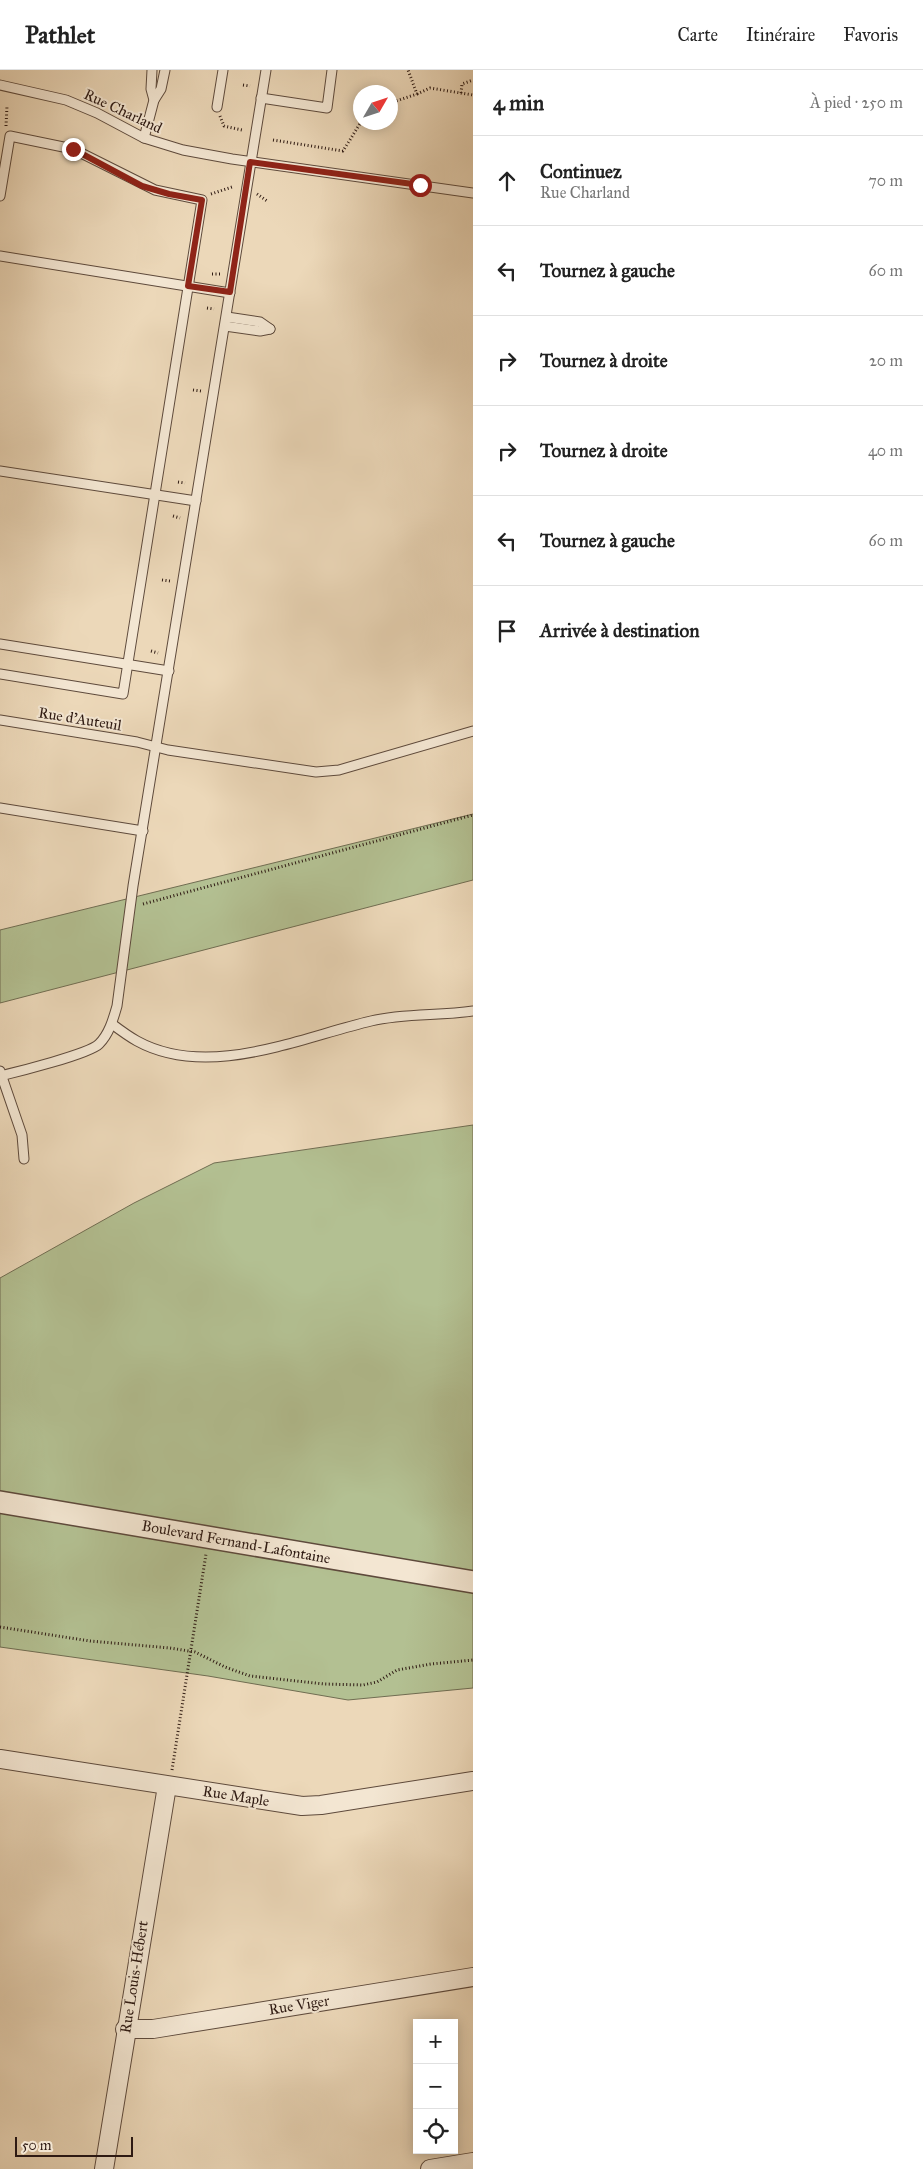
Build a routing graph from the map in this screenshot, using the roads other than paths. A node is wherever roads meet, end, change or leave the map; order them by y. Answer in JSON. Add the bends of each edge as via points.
{"nodes":[{"id":1,"x":152,"y":70,"type":"edge"},
{"id":2,"x":165,"y":70,"type":"edge"},
{"id":3,"x":223,"y":70,"type":"edge"},
{"id":4,"x":266,"y":70,"type":"edge"},
{"id":5,"x":332,"y":70,"type":"edge"},
{"id":6,"x":0,"y":85,"type":"edge"},
{"id":7,"x":261,"y":98,"type":"junction"},
{"id":8,"x":154,"y":100,"type":"junction"},
{"id":9,"x":217,"y":107,"type":"dead end"},
{"id":10,"x":144,"y":138,"type":"junction"},
{"id":11,"x":250,"y":162,"type":"junction"},
{"id":12,"x":473,"y":193,"type":"edge"},
{"id":13,"x":0,"y":196,"type":"edge"},
{"id":14,"x":0,"y":256,"type":"edge"},
{"id":15,"x":188,"y":286,"type":"junction"},
{"id":16,"x":230,"y":292,"type":"junction"},
{"id":17,"x":0,"y":471,"type":"edge"},
{"id":18,"x":154,"y":495,"type":"junction"},
{"id":19,"x":196,"y":501,"type":"junction"},
{"id":20,"x":0,"y":644,"type":"edge"},
{"id":21,"x":127,"y":664,"type":"junction"},
{"id":22,"x":169,"y":671,"type":"junction"},
{"id":23,"x":0,"y":674,"type":"edge"},
{"id":24,"x":0,"y":720,"type":"edge"},
{"id":25,"x":473,"y":732,"type":"edge"},
{"id":26,"x":156,"y":748,"type":"junction"},
{"id":27,"x":0,"y":808,"type":"edge"},
{"id":28,"x":143,"y":831,"type":"junction"},
{"id":29,"x":473,"y":1011,"type":"edge"},
{"id":30,"x":112,"y":1024,"type":"junction"},
{"id":31,"x":0,"y":1074,"type":"edge"},
{"id":32,"x":24,"y":1159,"type":"dead end"},
{"id":33,"x":0,"y":1502,"type":"edge"},
{"id":34,"x":473,"y":1582,"type":"edge"},
{"id":35,"x":0,"y":1760,"type":"edge"},
{"id":36,"x":169,"y":1780,"type":"junction"},
{"id":37,"x":473,"y":1780,"type":"edge"},
{"id":38,"x":473,"y":1977,"type":"edge"},
{"id":39,"x":125,"y":2029,"type":"junction"},
{"id":40,"x":473,"y":2162,"type":"edge"},
{"id":41,"x":451,"y":2167,"type":"edge"},
{"id":42,"x":104,"y":2169,"type":"edge"},
{"id":43,"x":430,"y":2169,"type":"edge"}],
"edges":[{"from":1,"to":8,"type":"lane"},
{"from":2,"to":8,"type":"lane","via":[[161,89]]},
{"from":3,"to":9,"type":"lane"},
{"from":4,"to":7,"type":"lane"},
{"from":5,"to":7,"type":"lane","via":[[326,108]]},
{"from":6,"to":10,"type":"lane","name":"Rue Charland","via":[[39,92],[73,103]]},
{"from":7,"to":11,"type":"lane"},
{"from":8,"to":10,"type":"lane"},
{"from":10,"to":11,"type":"lane","name":"Rue Charland","via":[[183,150]]},
{"from":11,"to":12,"type":"lane","name":"Rue Charland"},
{"from":11,"to":16,"type":"lane"},
{"from":13,"to":15,"type":"lane","via":[[10,136],[73,149],[142,186],[202,200]]},
{"from":14,"to":15,"type":"lane"},
{"from":15,"to":16,"type":"lane"},
{"from":15,"to":18,"type":"lane"},
{"from":16,"to":19,"type":"lane"},
{"from":17,"to":18,"type":"lane"},
{"from":18,"to":19,"type":"lane"},
{"from":18,"to":21,"type":"lane"},
{"from":19,"to":22,"type":"lane"},
{"from":20,"to":21,"type":"lane"},
{"from":21,"to":22,"type":"lane"},
{"from":21,"to":23,"type":"lane","via":[[123,694]]},
{"from":22,"to":26,"type":"lane"},
{"from":24,"to":26,"type":"lane","name":"Rue d'Auteuil","via":[[137,742]]},
{"from":25,"to":26,"type":"lane","name":"Rue d'Auteuil","via":[[338,770],[316,772]]},
{"from":26,"to":28,"type":"lane"},
{"from":27,"to":28,"type":"lane"},
{"from":28,"to":30,"type":"lane"},
{"from":29,"to":30,"type":"lane","via":[[385,1018],[274,1047],[202,1058],[138,1042]]},
{"from":30,"to":31,"type":"lane","via":[[104,1039],[92,1049]]},
{"from":31,"to":32,"type":"lane","via":[[22,1135]]},
{"from":33,"to":34,"type":"street","name":"Boulevard Fernand-Lafontaine"},
{"from":35,"to":36,"type":"street","name":"Rue Maple"},
{"from":36,"to":37,"type":"street","name":"Rue Maple","via":[[291,1805],[311,1806]]},
{"from":36,"to":39,"type":"street","name":"Rue Louis-Hébert"},
{"from":38,"to":39,"type":"street","name":"Rue Viger","via":[[153,2028]]},
{"from":39,"to":42,"type":"street","name":"Rue Louis-Hébert"},
{"from":40,"to":41,"type":"street"},
{"from":41,"to":43,"type":"street"}]}
